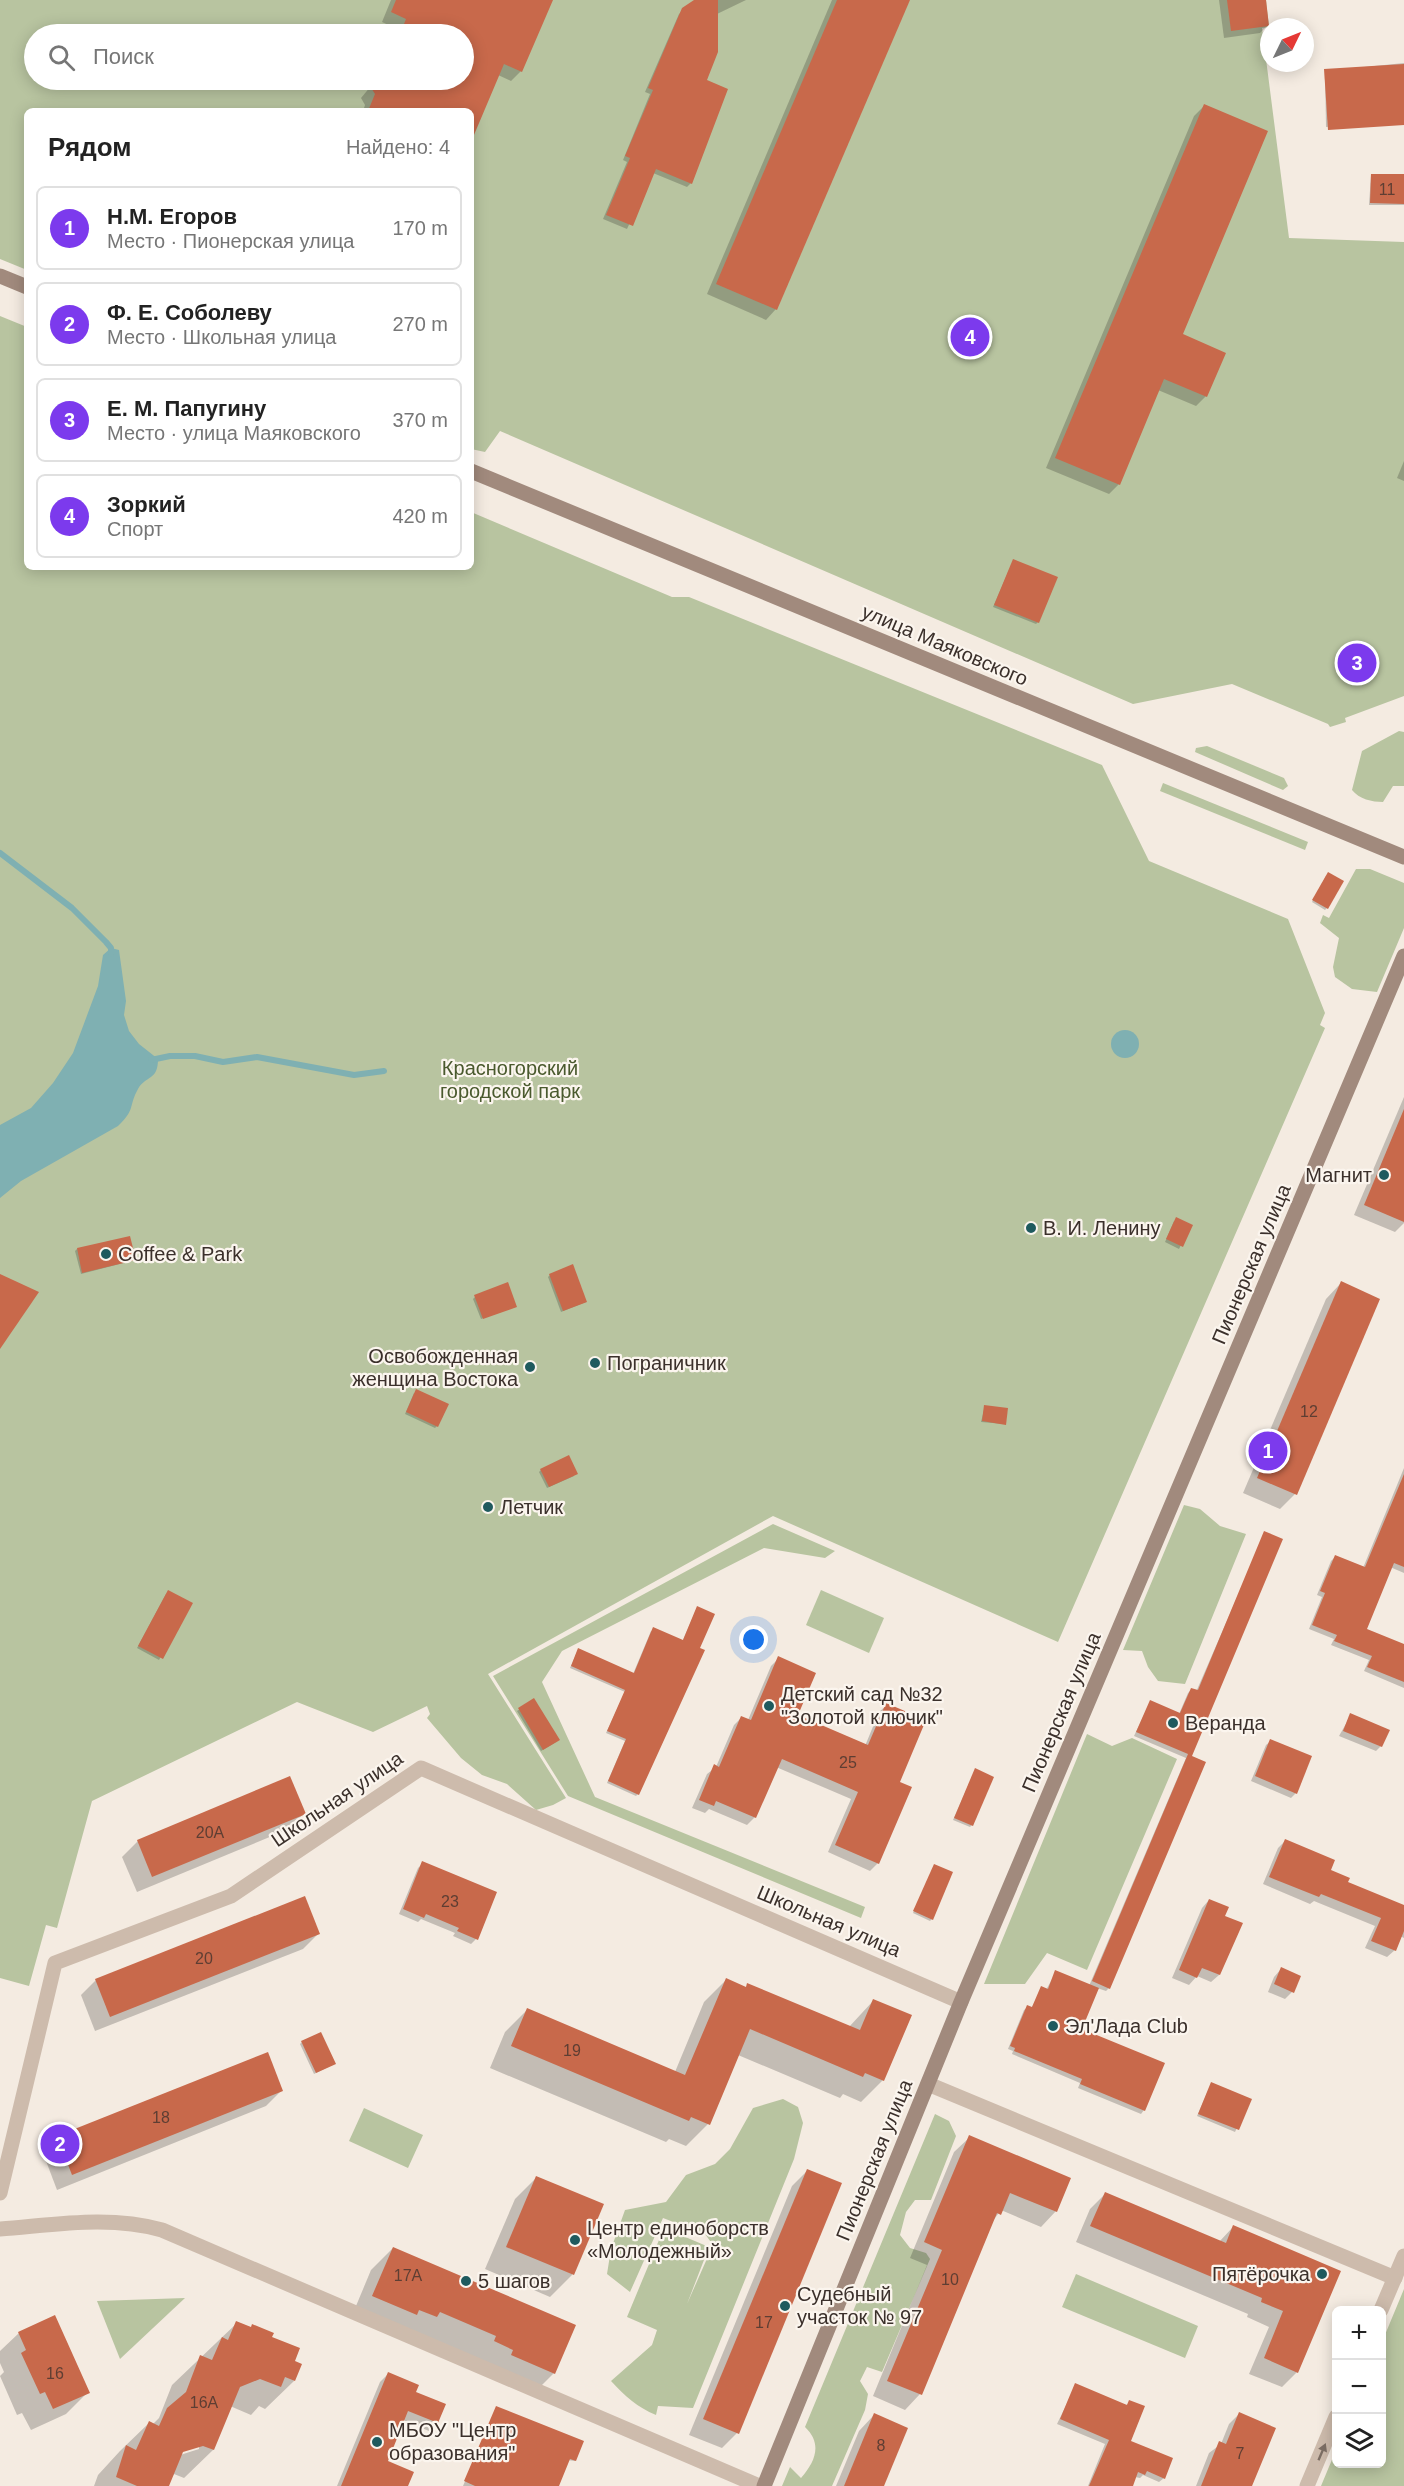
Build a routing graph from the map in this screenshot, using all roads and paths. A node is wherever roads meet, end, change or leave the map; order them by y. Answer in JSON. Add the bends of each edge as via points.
{"nodes":[{"id":1,"x":0,"y":276,"type":"edge"},
{"id":2,"x":24,"y":286,"type":"edge"},
{"id":3,"x":474,"y":472,"type":"edge"},
{"id":4,"x":1404,"y":857,"type":"edge"},
{"id":5,"x":1404,"y":957,"type":"edge"},
{"id":6,"x":961,"y":2002,"type":"junction"},
{"id":7,"x":928,"y":2084,"type":"junction"},
{"id":8,"x":0,"y":2193,"type":"edge"},
{"id":9,"x":0,"y":2229,"type":"edge"},
{"id":10,"x":1404,"y":2256,"type":"edge"},
{"id":11,"x":1395,"y":2278,"type":"junction"},
{"id":12,"x":1383,"y":2306,"type":"edge"},
{"id":13,"x":1332,"y":2427,"type":"edge"},
{"id":14,"x":759,"y":2486,"type":"edge"},
{"id":15,"x":764,"y":2486,"type":"edge"},
{"id":16,"x":1307,"y":2486,"type":"edge"}],
"edges":[{"from":1,"to":2,"type":"street"},
{"from":3,"to":4,"type":"street","name":"улица Маяковского"},
{"from":5,"to":6,"type":"street","name":"Пионерская улица"},
{"from":6,"to":7,"type":"street","name":"Пионерская улица"},
{"from":6,"to":8,"type":"street","name":"Школьная улица","via":[[421,1768],[231,1896],[55,1963]]},
{"from":7,"to":11,"type":"street"},
{"from":7,"to":15,"type":"street","name":"Пионерская улица"},
{"from":9,"to":14,"type":"street","via":[[100,2222],[137,2223],[162,2230]]},
{"from":10,"to":11,"type":"street"},
{"from":11,"to":12,"type":"street"},
{"from":16,"to":13,"type":"street","one_way":true}]}
